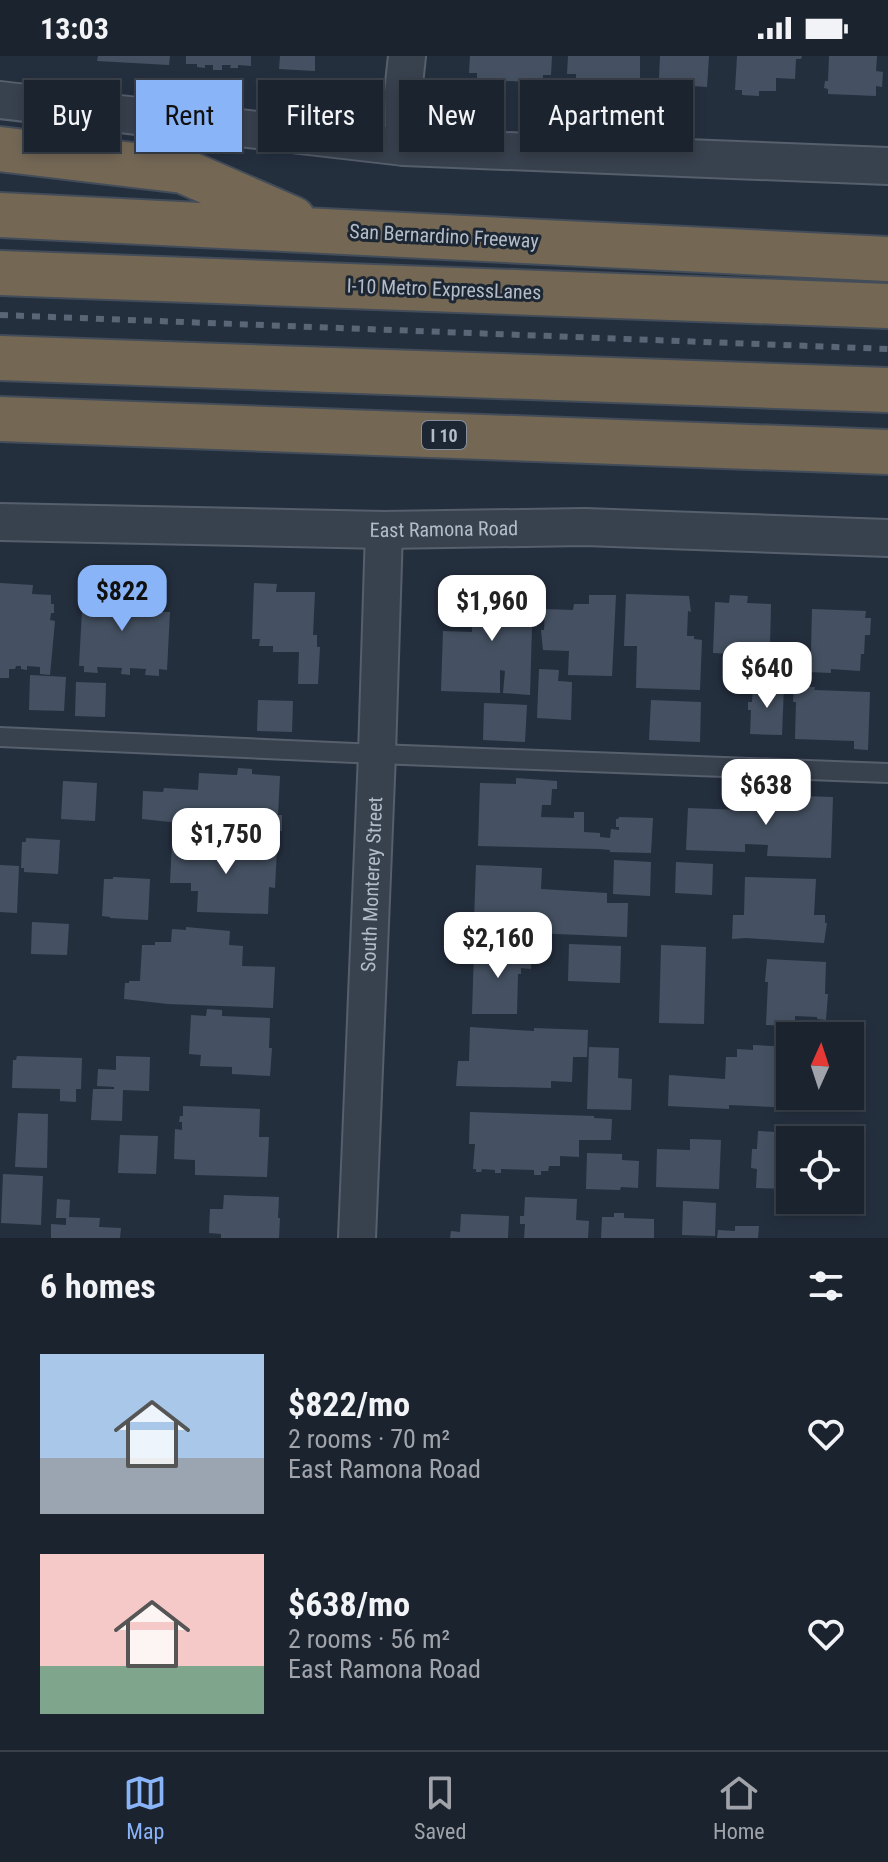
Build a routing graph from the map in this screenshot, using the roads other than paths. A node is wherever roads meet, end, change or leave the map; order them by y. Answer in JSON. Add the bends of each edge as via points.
{"nodes":[{"id":1,"x":407,"y":56,"type":"edge"},
{"id":2,"x":404,"y":80,"type":"edge"},
{"id":3,"x":0,"y":100,"type":"edge"},
{"id":4,"x":399,"y":146,"type":"edge"},
{"id":5,"x":0,"y":149,"type":"edge"},
{"id":6,"x":504,"y":151,"type":"edge"},
{"id":7,"x":888,"y":166,"type":"edge"},
{"id":8,"x":0,"y":215,"type":"edge"},
{"id":9,"x":317,"y":230,"type":"junction"},
{"id":10,"x":888,"y":259,"type":"edge"},
{"id":11,"x":0,"y":273,"type":"edge"},
{"id":12,"x":888,"y":306,"type":"edge"},
{"id":13,"x":0,"y":358,"type":"edge"},
{"id":14,"x":888,"y":390,"type":"edge"},
{"id":15,"x":0,"y":419,"type":"edge"},
{"id":16,"x":888,"y":452,"type":"edge"},
{"id":17,"x":0,"y":522,"type":"edge"},
{"id":18,"x":384,"y":530,"type":"junction"},
{"id":19,"x":888,"y":538,"type":"edge"},
{"id":20,"x":0,"y":737,"type":"edge"},
{"id":21,"x":377,"y":754,"type":"junction"},
{"id":22,"x":888,"y":773,"type":"edge"},
{"id":23,"x":357,"y":1238,"type":"edge"}],
"edges":[{"from":1,"to":2,"type":"street"},
{"from":3,"to":4,"type":"street"},
{"from":5,"to":9,"type":"highway","via":[[183,171]]},
{"from":6,"to":7,"type":"street"},
{"from":8,"to":9,"type":"highway","name":"San Bernardino Freeway"},
{"from":9,"to":10,"type":"highway","name":"San Bernardino Freeway"},
{"from":11,"to":12,"type":"highway","name":"I-10 Metro ExpressLanes"},
{"from":13,"to":14,"type":"highway"},
{"from":15,"to":16,"type":"highway","number":"I 10"},
{"from":17,"to":18,"type":"street","name":"East Ramona Road"},
{"from":18,"to":19,"type":"street","name":"East Ramona Road","via":[[585,527]]},
{"from":18,"to":21,"type":"street","name":"South Monterey Street"},
{"from":20,"to":21,"type":"lane"},
{"from":21,"to":22,"type":"lane"},
{"from":21,"to":23,"type":"street","name":"South Monterey Street"}]}
